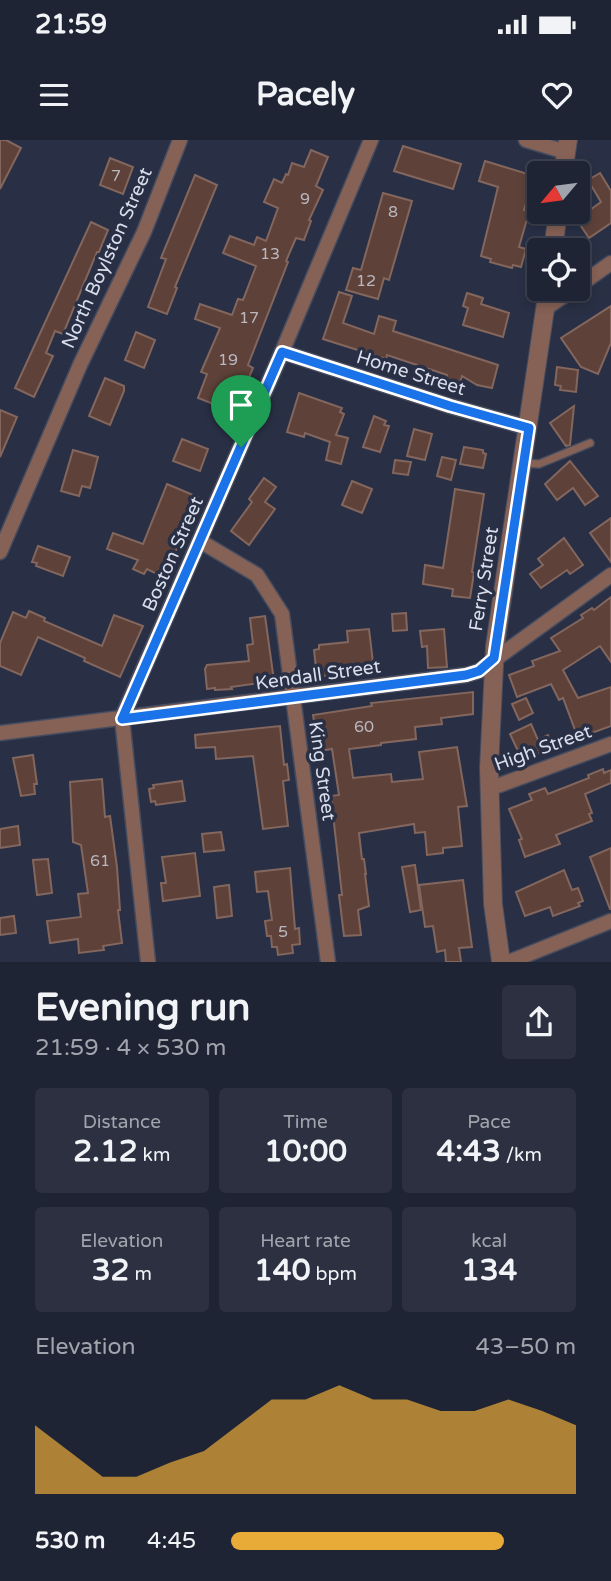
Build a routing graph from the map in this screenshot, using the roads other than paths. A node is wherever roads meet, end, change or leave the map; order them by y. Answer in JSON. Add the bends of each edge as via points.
{"nodes":[{"id":1,"x":180,"y":140,"type":"edge"},
{"id":2,"x":371,"y":140,"type":"edge"},
{"id":3,"x":526,"y":140,"type":"edge"},
{"id":4,"x":567,"y":146,"type":"edge"},
{"id":5,"x":611,"y":263,"type":"edge"},
{"id":6,"x":590,"y":277,"type":"edge"},
{"id":7,"x":547,"y":301,"type":"edge"},
{"id":8,"x":556,"y":301,"type":"edge"},
{"id":9,"x":546,"y":308,"type":"junction"},
{"id":10,"x":282,"y":352,"type":"junction"},
{"id":11,"x":529,"y":428,"type":"junction"},
{"id":12,"x":590,"y":443,"type":"dead end"},
{"id":13,"x":524,"y":463,"type":"junction"},
{"id":14,"x":200,"y":541,"type":"junction"},
{"id":15,"x":0,"y":552,"type":"edge"},
{"id":16,"x":611,"y":575,"type":"edge"},
{"id":17,"x":494,"y":658,"type":"junction"},
{"id":18,"x":293,"y":699,"type":"junction"},
{"id":19,"x":122,"y":719,"type":"junction"},
{"id":20,"x":0,"y":733,"type":"edge"},
{"id":21,"x":611,"y":744,"type":"edge"},
{"id":22,"x":489,"y":789,"type":"junction"},
{"id":23,"x":611,"y":921,"type":"edge"},
{"id":24,"x":148,"y":961,"type":"edge"},
{"id":25,"x":328,"y":961,"type":"edge"},
{"id":26,"x":501,"y":961,"type":"edge"},
{"id":27,"x":509,"y":961,"type":"edge"}],
"edges":[{"from":1,"to":15,"type":"street","name":"North Boylston Street","via":[[144,232]]},
{"from":2,"to":10,"type":"street","name":"Boston Street"},
{"from":3,"to":4,"type":"street"},
{"from":5,"to":6,"type":"street"},
{"from":7,"to":9,"type":"street","name":"Ferry Street"},
{"from":8,"to":9,"type":"street"},
{"from":9,"to":11,"type":"street","name":"Ferry Street"},
{"from":10,"to":11,"type":"street","name":"Home Street"},
{"from":10,"to":14,"type":"street","name":"Boston Street"},
{"from":11,"to":13,"type":"street","name":"Ferry Street"},
{"from":12,"to":13,"type":"lane","via":[[539,464]]},
{"from":13,"to":17,"type":"street","name":"Ferry Street"},
{"from":14,"to":18,"type":"street","name":"King Street","via":[[257,575],[282,614]]},
{"from":14,"to":19,"type":"street","name":"Boston Street"},
{"from":16,"to":17,"type":"street","name":"Kendall Street"},
{"from":17,"to":18,"type":"street","name":"Kendall Street","via":[[466,675]]},
{"from":17,"to":22,"type":"street","name":"Ferry Street"},
{"from":18,"to":19,"type":"street","name":"Kendall Street"},
{"from":18,"to":25,"type":"street","name":"King Street"},
{"from":19,"to":20,"type":"street","name":"Kendall Street"},
{"from":19,"to":24,"type":"street","name":"Boston Street"},
{"from":21,"to":22,"type":"street","name":"High Street"},
{"from":22,"to":26,"type":"street","name":"Ferry Street","via":[[493,904]]},
{"from":23,"to":27,"type":"street"}]}
